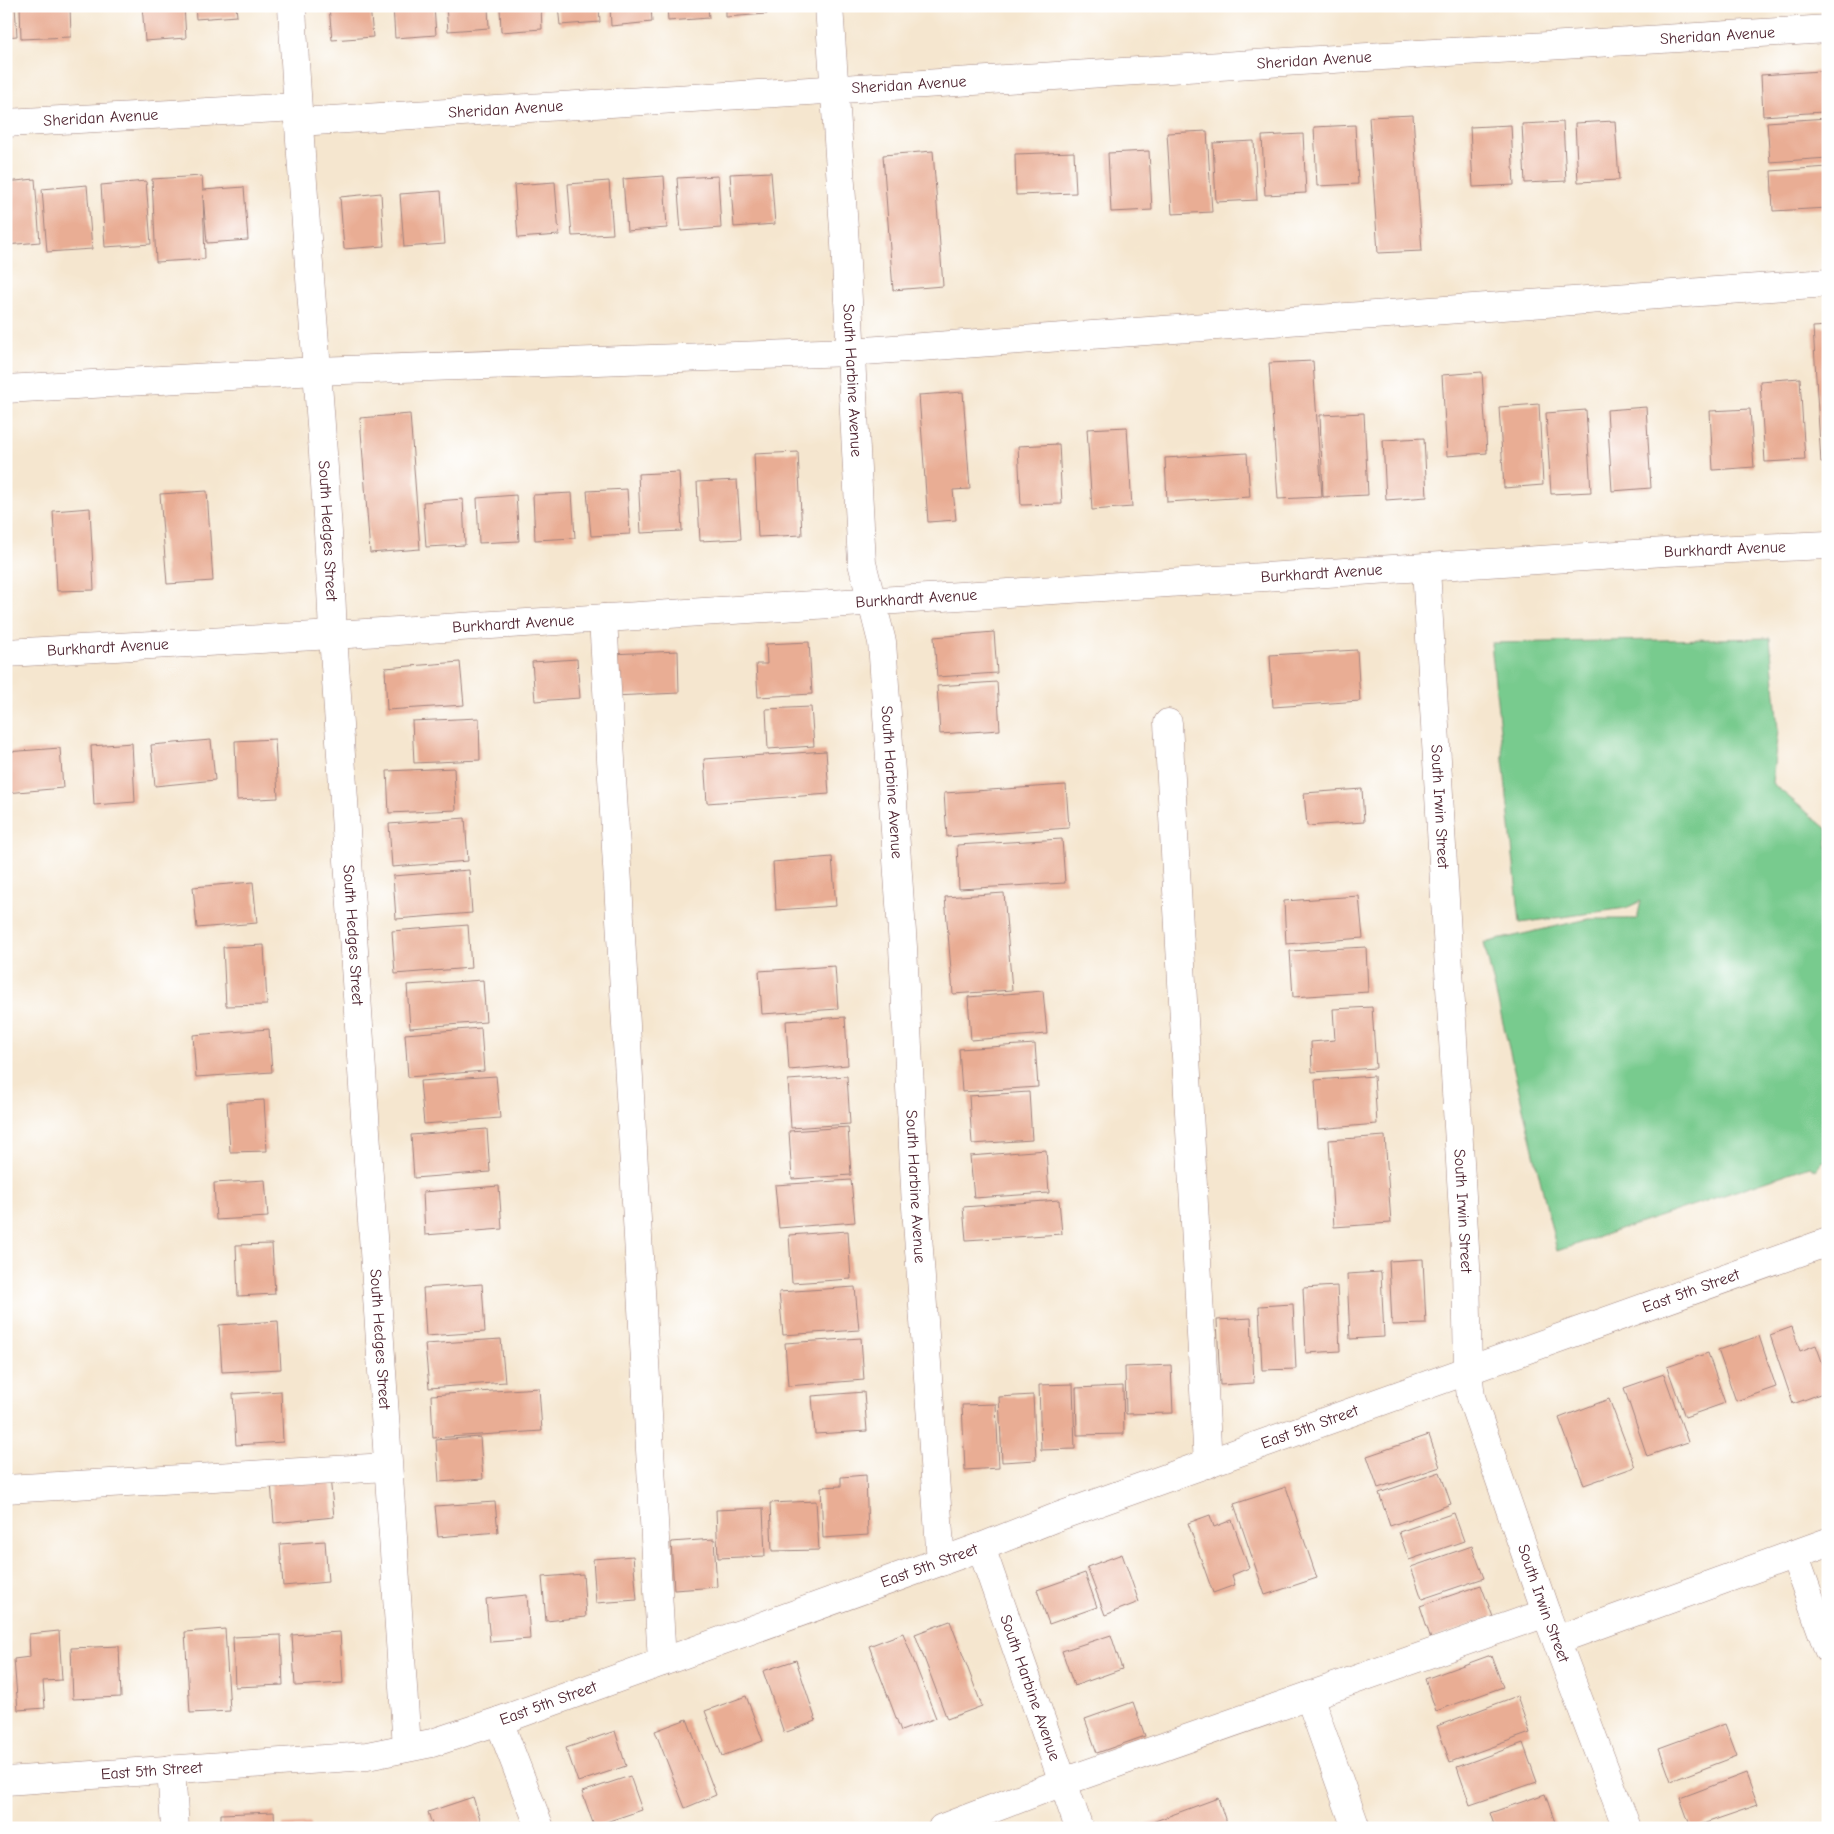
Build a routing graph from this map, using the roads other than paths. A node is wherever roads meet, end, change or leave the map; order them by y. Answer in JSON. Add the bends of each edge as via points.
{"nodes":[{"id":1,"x":292,"y":6,"type":"edge"},
{"id":2,"x":828,"y":6,"type":"edge"},
{"id":3,"x":1828,"y":29,"type":"edge"},
{"id":4,"x":835,"y":90,"type":"junction"},
{"id":5,"x":297,"y":115,"type":"junction"},
{"id":6,"x":6,"y":123,"type":"edge"},
{"id":7,"x":1828,"y":282,"type":"edge"},
{"id":8,"x":850,"y":352,"type":"junction"},
{"id":9,"x":316,"y":371,"type":"junction"},
{"id":10,"x":6,"y":389,"type":"edge"},
{"id":11,"x":1828,"y":545,"type":"edge"},
{"id":12,"x":1426,"y":568,"type":"junction"},
{"id":13,"x":872,"y":601,"type":"junction"},
{"id":14,"x":602,"y":618,"type":"junction"},
{"id":15,"x":333,"y":635,"type":"junction"},
{"id":16,"x":6,"y":653,"type":"edge"},
{"id":17,"x":1168,"y":723,"type":"dead end"},
{"id":18,"x":1828,"y":1242,"type":"edge"},
{"id":19,"x":1468,"y":1372,"type":"junction"},
{"id":20,"x":1208,"y":1464,"type":"junction"},
{"id":21,"x":387,"y":1467,"type":"junction"},
{"id":22,"x":6,"y":1489,"type":"edge"},
{"id":23,"x":1828,"y":1542,"type":"edge"},
{"id":24,"x":981,"y":1547,"type":"junction"},
{"id":25,"x":1794,"y":1554,"type":"junction"},
{"id":26,"x":941,"y":1562,"type":"junction"},
{"id":27,"x":1546,"y":1613,"type":"junction"},
{"id":28,"x":1557,"y":1640,"type":"junction"},
{"id":29,"x":1828,"y":1649,"type":"edge"},
{"id":30,"x":662,"y":1662,"type":"junction"},
{"id":31,"x":1309,"y":1696,"type":"junction"},
{"id":32,"x":499,"y":1721,"type":"junction"},
{"id":33,"x":407,"y":1747,"type":"junction"},
{"id":34,"x":171,"y":1769,"type":"junction"},
{"id":35,"x":6,"y":1782,"type":"edge"},
{"id":36,"x":1062,"y":1782,"type":"junction"},
{"id":37,"x":175,"y":1828,"type":"edge"},
{"id":38,"x":540,"y":1828,"type":"edge"},
{"id":39,"x":942,"y":1828,"type":"edge"},
{"id":40,"x":1079,"y":1828,"type":"edge"},
{"id":41,"x":1356,"y":1828,"type":"edge"},
{"id":42,"x":1626,"y":1828,"type":"edge"}],
"edges":[{"from":1,"to":5,"type":"street","name":"South Hedges Street"},
{"from":2,"to":4,"type":"street","name":"South Harbine Avenue"},
{"from":3,"to":4,"type":"street","name":"Sheridan Avenue"},
{"from":4,"to":5,"type":"street","name":"Sheridan Avenue"},
{"from":4,"to":8,"type":"street","name":"South Harbine Avenue"},
{"from":5,"to":6,"type":"street","name":"Sheridan Avenue"},
{"from":5,"to":9,"type":"street","name":"South Hedges Street"},
{"from":7,"to":8,"type":"street"},
{"from":8,"to":9,"type":"street"},
{"from":8,"to":13,"type":"street","name":"South Harbine Avenue","via":[[862,563]]},
{"from":9,"to":10,"type":"street"},
{"from":9,"to":15,"type":"street","name":"South Hedges Street","via":[[328,518]]},
{"from":11,"to":12,"type":"street","name":"Burkhardt Avenue"},
{"from":12,"to":13,"type":"street","name":"Burkhardt Avenue"},
{"from":12,"to":19,"type":"street","name":"South Irwin Street","via":[[1466,1256]]},
{"from":13,"to":14,"type":"street","name":"Burkhardt Avenue"},
{"from":13,"to":26,"type":"street","name":"South Harbine Avenue","via":[[882,642]]},
{"from":14,"to":15,"type":"street","name":"Burkhardt Avenue"},
{"from":14,"to":30,"type":"street"},
{"from":15,"to":16,"type":"street","name":"Burkhardt Avenue"},
{"from":15,"to":21,"type":"street","name":"South Hedges Street"},
{"from":17,"to":20,"type":"street"},
{"from":18,"to":19,"type":"street","name":"East 5th Street"},
{"from":19,"to":20,"type":"street","name":"East 5th Street"},
{"from":19,"to":27,"type":"street","name":"South Irwin Street","via":[[1472,1397]]},
{"from":20,"to":24,"type":"street","name":"East 5th Street"},
{"from":21,"to":22,"type":"street"},
{"from":21,"to":33,"type":"street","name":"South Hedges Street"},
{"from":23,"to":25,"type":"street"},
{"from":24,"to":26,"type":"street","name":"East 5th Street"},
{"from":24,"to":36,"type":"street","name":"South Harbine Avenue"},
{"from":25,"to":28,"type":"street"},
{"from":25,"to":29,"type":"street"},
{"from":26,"to":30,"type":"street","name":"East 5th Street"},
{"from":27,"to":28,"type":"street","name":"South Irwin Street"},
{"from":27,"to":31,"type":"street"},
{"from":28,"to":42,"type":"street","name":"South Irwin Street"},
{"from":30,"to":32,"type":"street","name":"East 5th Street"},
{"from":31,"to":36,"type":"street"},
{"from":31,"to":41,"type":"street"},
{"from":32,"to":33,"type":"street","name":"East 5th Street","via":[[432,1743]]},
{"from":32,"to":38,"type":"street"},
{"from":33,"to":34,"type":"street","name":"East 5th Street","via":[[367,1756]]},
{"from":34,"to":35,"type":"street","name":"East 5th Street"},
{"from":34,"to":37,"type":"street"},
{"from":36,"to":39,"type":"street"},
{"from":36,"to":40,"type":"street","name":"South Harbine Avenue"}]}
